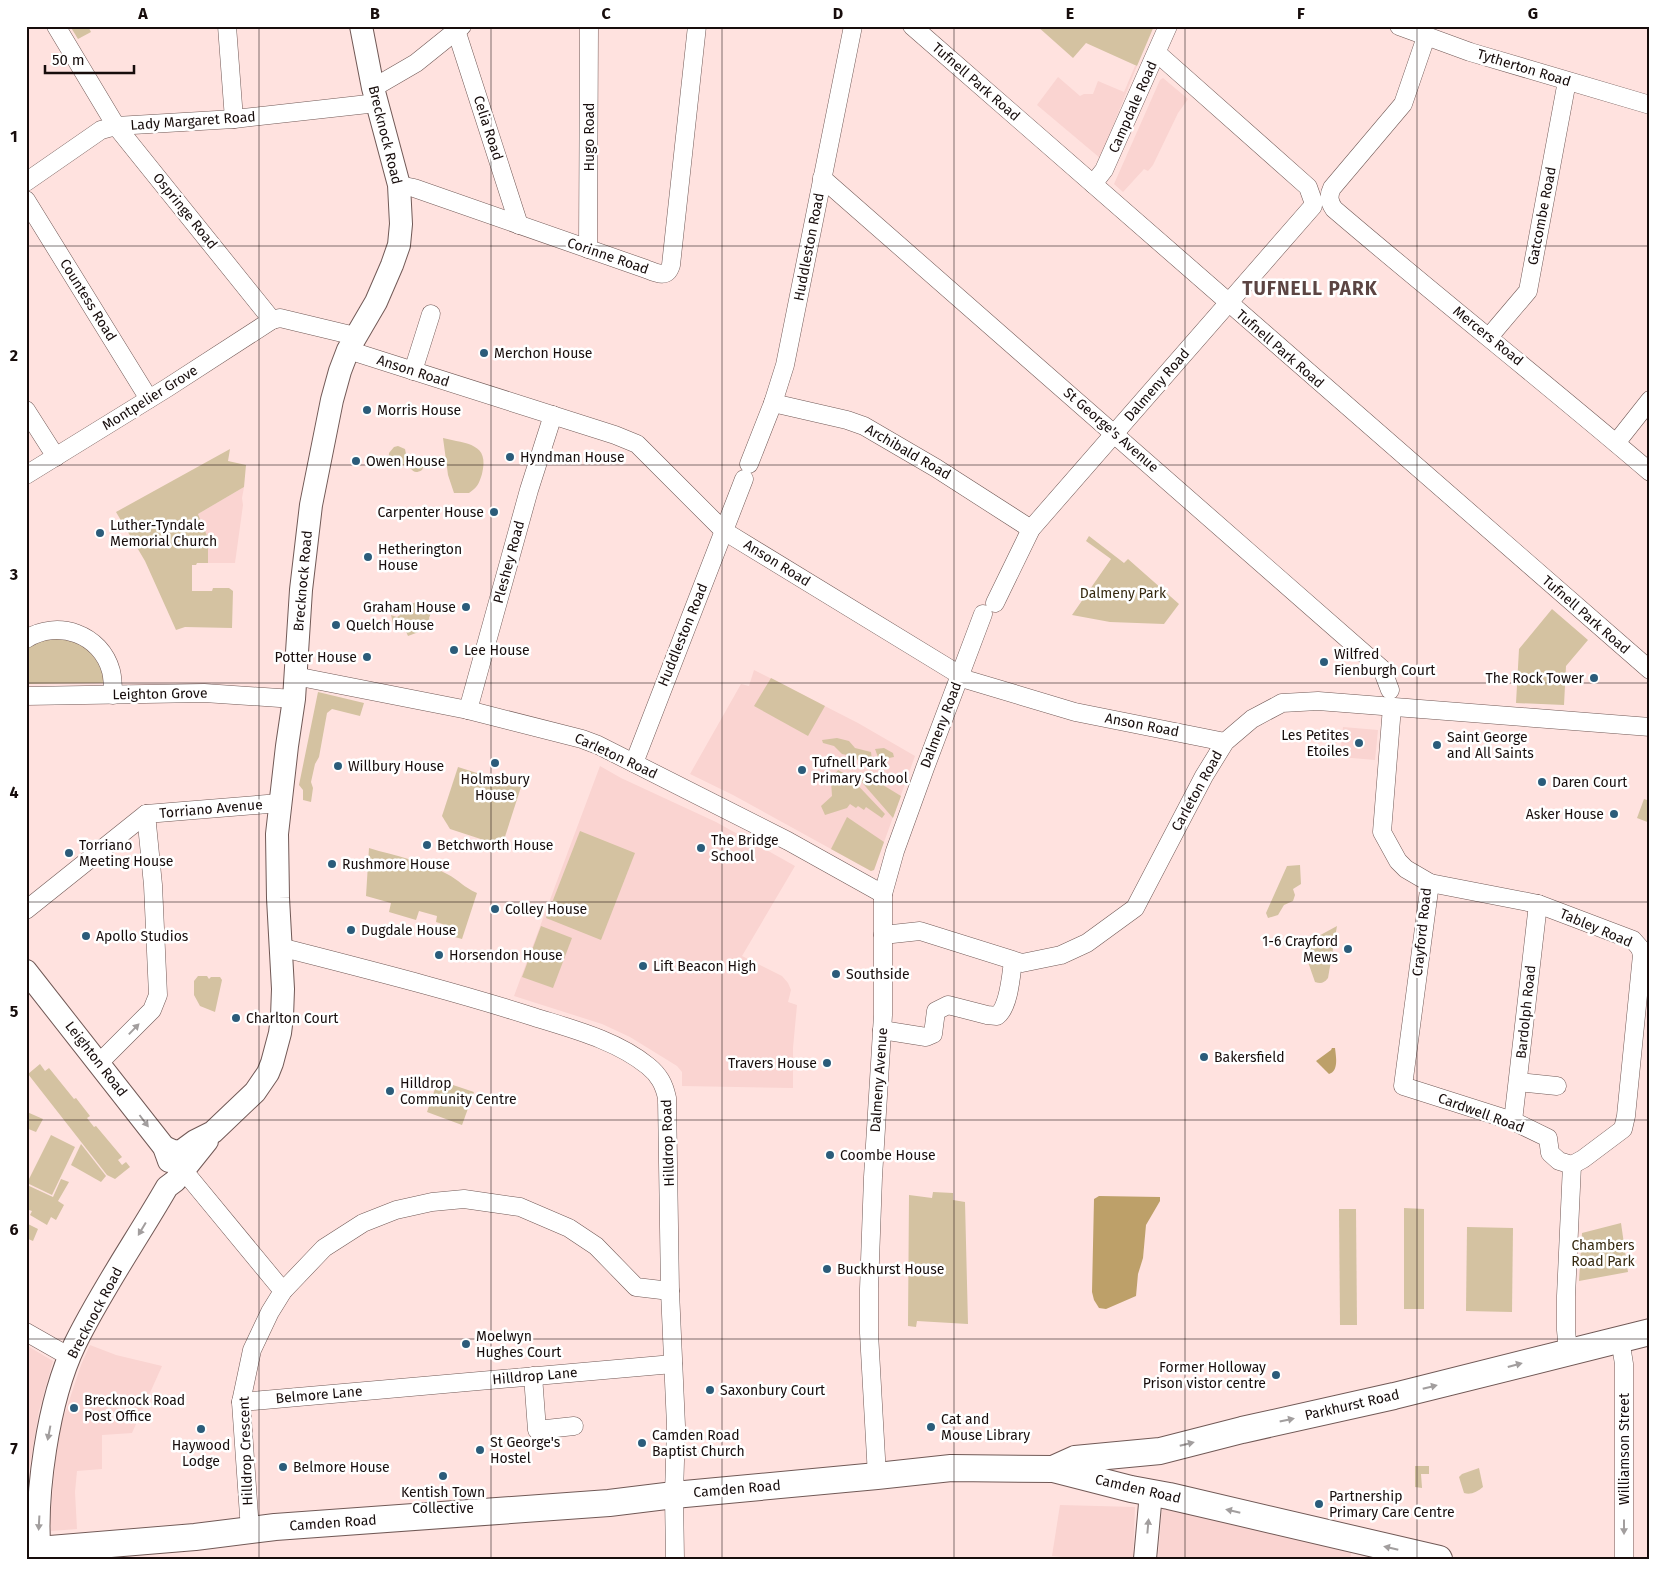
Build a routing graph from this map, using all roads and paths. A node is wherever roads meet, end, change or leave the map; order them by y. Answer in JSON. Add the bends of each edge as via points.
{"nodes":[{"id":1,"x":56,"y":26,"type":"edge"},
{"id":2,"x":227,"y":26,"type":"edge"},
{"id":3,"x":362,"y":26,"type":"edge"},
{"id":4,"x":589,"y":26,"type":"edge"},
{"id":5,"x":696,"y":26,"type":"edge"},
{"id":6,"x":853,"y":26,"type":"edge"},
{"id":7,"x":912,"y":26,"type":"edge"},
{"id":8,"x":1168,"y":26,"type":"edge"},
{"id":9,"x":1399,"y":26,"type":"edge"},
{"id":10,"x":459,"y":28,"type":"edge"},
{"id":11,"x":1426,"y":37,"type":"junction"},
{"id":12,"x":1156,"y":53,"type":"junction"},
{"id":13,"x":1567,"y":81,"type":"junction"},
{"id":14,"x":375,"y":96,"type":"junction"},
{"id":15,"x":1650,"y":105,"type":"edge"},
{"id":16,"x":234,"y":119,"type":"junction"},
{"id":17,"x":116,"y":126,"type":"junction"},
{"id":18,"x":822,"y":178,"type":"junction"},
{"id":19,"x":26,"y":182,"type":"edge"},
{"id":20,"x":1093,"y":184,"type":"junction"},
{"id":21,"x":399,"y":185,"type":"junction"},
{"id":22,"x":1321,"y":199,"type":"junction"},
{"id":23,"x":26,"y":200,"type":"edge"},
{"id":24,"x":519,"y":225,"type":"junction"},
{"id":25,"x":588,"y":249,"type":"junction"},
{"id":26,"x":1228,"y":304,"type":"junction"},
{"id":27,"x":431,"y":314,"type":"dead end"},
{"id":28,"x":272,"y":320,"type":"junction"},
{"id":29,"x":1489,"y":337,"type":"junction"},
{"id":30,"x":352,"y":343,"type":"junction"},
{"id":31,"x":413,"y":371,"type":"junction"},
{"id":32,"x":149,"y":399,"type":"junction"},
{"id":33,"x":1650,"y":400,"type":"edge"},
{"id":34,"x":773,"y":403,"type":"junction"},
{"id":35,"x":26,"y":410,"type":"edge"},
{"id":36,"x":553,"y":415,"type":"junction"},
{"id":37,"x":1115,"y":434,"type":"junction"},
{"id":38,"x":1616,"y":443,"type":"junction"},
{"id":39,"x":56,"y":457,"type":"junction"},
{"id":40,"x":1650,"y":472,"type":"edge"},
{"id":41,"x":26,"y":475,"type":"edge"},
{"id":42,"x":1031,"y":529,"type":"junction"},
{"id":43,"x":724,"y":531,"type":"junction"},
{"id":44,"x":26,"y":639,"type":"edge"},
{"id":45,"x":1650,"y":670,"type":"edge"},
{"id":46,"x":960,"y":675,"type":"junction"},
{"id":47,"x":296,"y":676,"type":"junction"},
{"id":48,"x":113,"y":695,"type":"junction"},
{"id":49,"x":26,"y":696,"type":"edge"},
{"id":50,"x":294,"y":699,"type":"junction"},
{"id":51,"x":1391,"y":699,"type":"junction"},
{"id":52,"x":468,"y":710,"type":"junction"},
{"id":53,"x":1650,"y":727,"type":"edge"},
{"id":54,"x":1225,"y":742,"type":"junction"},
{"id":55,"x":634,"y":763,"type":"junction"},
{"id":56,"x":280,"y":803,"type":"junction"},
{"id":57,"x":146,"y":814,"type":"junction"},
{"id":58,"x":1430,"y":883,"type":"junction"},
{"id":59,"x":883,"y":894,"type":"junction"},
{"id":60,"x":1538,"y":904,"type":"junction"},
{"id":61,"x":26,"y":910,"type":"edge"},
{"id":62,"x":883,"y":935,"type":"junction"},
{"id":63,"x":280,"y":947,"type":"junction"},
{"id":64,"x":1013,"y":961,"type":"junction"},
{"id":65,"x":26,"y":971,"type":"edge"},
{"id":66,"x":882,"y":1030,"type":"junction"},
{"id":67,"x":99,"y":1063,"type":"junction"},
{"id":68,"x":1518,"y":1082,"type":"junction"},
{"id":69,"x":1403,"y":1086,"type":"joint"},
{"id":70,"x":1557,"y":1086,"type":"dead end"},
{"id":71,"x":1513,"y":1121,"type":"junction"},
{"id":72,"x":213,"y":1132,"type":"junction"},
{"id":73,"x":164,"y":1148,"type":"junction"},
{"id":74,"x":1572,"y":1166,"type":"junction"},
{"id":75,"x":184,"y":1171,"type":"junction"},
{"id":76,"x":167,"y":1186,"type":"junction"},
{"id":77,"x":283,"y":1291,"type":"junction"},
{"id":78,"x":670,"y":1291,"type":"junction"},
{"id":79,"x":26,"y":1332,"type":"edge"},
{"id":80,"x":1650,"y":1332,"type":"edge"},
{"id":81,"x":1620,"y":1339,"type":"junction"},
{"id":82,"x":1568,"y":1352,"type":"junction"},
{"id":83,"x":70,"y":1357,"type":"junction"},
{"id":84,"x":673,"y":1364,"type":"junction"},
{"id":85,"x":533,"y":1376,"type":"junction"},
{"id":86,"x":397,"y":1388,"type":"joint"},
{"id":87,"x":241,"y":1402,"type":"junction"},
{"id":88,"x":574,"y":1426,"type":"dead end"},
{"id":89,"x":1160,"y":1451,"type":"junction"},
{"id":90,"x":1054,"y":1469,"type":"junction"},
{"id":91,"x":877,"y":1476,"type":"junction"},
{"id":92,"x":1151,"y":1493,"type":"junction"},
{"id":93,"x":674,"y":1494,"type":"junction"},
{"id":94,"x":250,"y":1530,"type":"junction"},
{"id":95,"x":35,"y":1553,"type":"edge"},
{"id":96,"x":675,"y":1559,"type":"edge"},
{"id":97,"x":1145,"y":1559,"type":"edge"},
{"id":98,"x":1439,"y":1559,"type":"edge"},
{"id":99,"x":1624,"y":1559,"type":"edge"}],
"edges":[{"from":1,"to":17,"type":"street","name":"Ospringe Road"},
{"from":2,"to":16,"type":"street"},
{"from":3,"to":14,"type":"main road","name":"Brecknock Road"},
{"from":4,"to":25,"type":"street","name":"Hugo Road"},
{"from":5,"to":25,"type":"street","name":"Corinne Road","via":[[669,271],[659,274]]},
{"from":6,"to":18,"type":"street","name":"Huddleston Road"},
{"from":7,"to":20,"type":"street","name":"Tufnell Park Road"},
{"from":8,"to":12,"type":"street","name":"Campdale Road"},
{"from":9,"to":11,"type":"street","name":"Tytherton Road"},
{"from":10,"to":14,"type":"street","name":"Lady Margaret Road"},
{"from":10,"to":24,"type":"street","name":"Celia Road"},
{"from":11,"to":13,"type":"street","name":"Tytherton Road"},
{"from":11,"to":22,"type":"street","name":"Dalmeny Road","via":[[1403,104]]},
{"from":12,"to":20,"type":"street","name":"Campdale Road","via":[[1104,170]]},
{"from":12,"to":22,"type":"street","name":"Mercers Road"},
{"from":13,"to":15,"type":"street","name":"Tytherton Road"},
{"from":13,"to":29,"type":"street","name":"Gatcombe Road","via":[[1528,291]]},
{"from":14,"to":16,"type":"street","name":"Lady Margaret Road"},
{"from":14,"to":21,"type":"main road","name":"Brecknock Road"},
{"from":16,"to":17,"type":"street","name":"Lady Margaret Road"},
{"from":17,"to":19,"type":"street","name":"Lady Margaret Road","via":[[100,130]]},
{"from":17,"to":28,"type":"street","name":"Ospringe Road"},
{"from":18,"to":34,"type":"street","name":"Huddleston Road","via":[[785,365]]},
{"from":18,"to":37,"type":"street","name":"St George's Avenue"},
{"from":20,"to":26,"type":"street","name":"Tufnell Park Road"},
{"from":21,"to":24,"type":"street","name":"Corinne Road"},
{"from":21,"to":30,"type":"main road","name":"Brecknock Road","via":[[399,245],[379,296]]},
{"from":22,"to":26,"type":"street","name":"Dalmeny Road"},
{"from":22,"to":29,"type":"street","name":"Mercers Road"},
{"from":23,"to":32,"type":"street","name":"Countess Road"},
{"from":24,"to":25,"type":"street","name":"Corinne Road"},
{"from":26,"to":37,"type":"street","name":"Dalmeny Road"},
{"from":26,"to":45,"type":"street","name":"Tufnell Park Road"},
{"from":27,"to":31,"type":"street"},
{"from":28,"to":30,"type":"street","via":[[280,318]]},
{"from":28,"to":32,"type":"street","name":"Montpelier Grove"},
{"from":29,"to":38,"type":"street","name":"Mercers Road"},
{"from":30,"to":31,"type":"street","name":"Anson Road"},
{"from":30,"to":47,"type":"main road","name":"Brecknock Road","via":[[332,400],[311,505],[301,590]]},
{"from":31,"to":36,"type":"street","name":"Anson Road"},
{"from":32,"to":39,"type":"street","name":"Montpelier Grove"},
{"from":33,"to":38,"type":"street"},
{"from":34,"to":42,"type":"street","name":"Archibald Road","via":[[864,426]]},
{"from":34,"to":43,"type":"street","name":"Huddleston Road"},
{"from":35,"to":39,"type":"street"},
{"from":36,"to":43,"type":"street","name":"Anson Road","via":[[637,444]]},
{"from":36,"to":52,"type":"street","name":"Pleshey Road"},
{"from":37,"to":42,"type":"street","name":"Dalmeny Road"},
{"from":37,"to":51,"type":"street","name":"St George's Avenue","via":[[1382,669]]},
{"from":38,"to":40,"type":"street","name":"Mercers Road"},
{"from":39,"to":41,"type":"street","name":"Montpelier Grove"},
{"from":42,"to":46,"type":"street","name":"Dalmeny Road","via":[[989,608]]},
{"from":43,"to":46,"type":"street","name":"Anson Road"},
{"from":43,"to":55,"type":"street","name":"Huddleston Road"},
{"from":44,"to":48,"type":"street","via":[[38,632],[53,630],[81,634],[105,656],[111,671]]},
{"from":46,"to":54,"type":"street","name":"Anson Road","via":[[1075,712]]},
{"from":46,"to":59,"type":"street","name":"Dalmeny Road"},
{"from":47,"to":50,"type":"main road","name":"Brecknock Road"},
{"from":47,"to":52,"type":"street","name":"Carleton Road"},
{"from":48,"to":49,"type":"street","name":"Leighton Grove"},
{"from":48,"to":50,"type":"street","name":"Leighton Grove","via":[[204,693]]},
{"from":50,"to":56,"type":"main road","name":"Brecknock Road"},
{"from":51,"to":53,"type":"street","name":"Carleton Road"},
{"from":51,"to":54,"type":"street","name":"Carleton Road","via":[[1282,703],[1252,719]]},
{"from":51,"to":58,"type":"street","name":"Crayford Road","via":[[1382,832],[1398,861]]},
{"from":52,"to":55,"type":"street","name":"Carleton Road","via":[[582,739]]},
{"from":54,"to":64,"type":"street","name":"Carleton Road","via":[[1135,908],[1088,943],[1061,955],[1022,963]]},
{"from":55,"to":59,"type":"street","name":"Carleton Road","via":[[788,841]]},
{"from":56,"to":57,"type":"street","name":"Torriano Avenue"},
{"from":56,"to":63,"type":"main road","name":"Brecknock Road","via":[[277,851]]},
{"from":57,"to":61,"type":"street","name":"Torriano Avenue"},
{"from":67,"to":57,"type":"street","one_way":true,"via":[[152,1010],[158,995]]},
{"from":58,"to":60,"type":"street","name":"Tabley Road"},
{"from":58,"to":69,"type":"street","name":"Crayford Road"},
{"from":59,"to":62,"type":"street","name":"Dalmeny Avenue"},
{"from":60,"to":68,"type":"street","name":"Bardolph Road"},
{"from":60,"to":74,"type":"street","name":"Tabley Road","via":[[1633,940],[1642,955],[1623,1129]]},
{"from":62,"to":64,"type":"street","name":"Carleton Road","via":[[920,931]]},
{"from":62,"to":66,"type":"street","name":"Dalmeny Avenue"},
{"from":63,"to":72,"type":"main road","name":"Brecknock Road","via":[[282,1017],[272,1063],[254,1092]]},
{"from":63,"to":78,"type":"street","name":"Hilldrop Road","via":[[484,1001],[574,1030],[623,1050],[647,1065],[664,1084],[668,1098]]},
{"from":64,"to":66,"type":"street","via":[[1007,999],[1003,1012],[997,1016],[948,1005],[936,1011],[933,1034],[926,1037]]},
{"from":65,"to":67,"type":"main road","name":"Leighton Road"},
{"from":66,"to":91,"type":"street","name":"Dalmeny Avenue","via":[[869,1289]]},
{"from":67,"to":73,"type":"main road","name":"Leighton Road","one_way":true},
{"from":68,"to":70,"type":"street"},
{"from":68,"to":71,"type":"street","name":"Bardolph Road"},
{"from":69,"to":71,"type":"street","name":"Cardwell Road"},
{"from":71,"to":74,"type":"street","name":"Cardwell Road","via":[[1548,1138],[1550,1152]]},
{"from":72,"to":73,"type":"main road","name":"Brecknock Road","via":[[180,1152]]},
{"from":72,"to":75,"type":"main road","name":"Brecknock Road"},
{"from":73,"to":76,"type":"main road","via":[[170,1166]]},
{"from":74,"to":82,"type":"street","via":[[1566,1296]]},
{"from":75,"to":76,"type":"main road","name":"Brecknock Road"},
{"from":75,"to":77,"type":"street"},
{"from":76,"to":83,"type":"main road","name":"Brecknock Road","one_way":true,"via":[[100,1297]]},
{"from":77,"to":78,"type":"street","name":"Hilldrop Crescent","via":[[324,1248],[363,1223],[408,1206],[464,1199],[520,1207],[569,1228],[596,1246],[636,1287]]},
{"from":77,"to":87,"type":"street","name":"Hilldrop Crescent","via":[[252,1350]]},
{"from":78,"to":84,"type":"street","name":"Hilldrop Road"},
{"from":79,"to":83,"type":"street"},
{"from":80,"to":81,"type":"highway","name":"Parkhurst Road"},
{"from":81,"to":82,"type":"highway","name":"Parkhurst Road"},
{"from":81,"to":99,"type":"street","name":"Williamson Street","one_way":true,"via":[[1624,1364]]},
{"from":89,"to":82,"type":"highway","name":"Parkhurst Road","one_way":true},
{"from":83,"to":95,"type":"main road","name":"Brecknock Road","one_way":true,"via":[[56,1398],[44,1458]]},
{"from":84,"to":85,"type":"street","name":"Hilldrop Lane"},
{"from":84,"to":93,"type":"street","name":"Hilldrop Road","via":[[676,1426]]},
{"from":85,"to":86,"type":"street","name":"Hilldrop Lane"},
{"from":85,"to":88,"type":"street","via":[[537,1430]]},
{"from":86,"to":87,"type":"street","name":"Belmore Lane"},
{"from":87,"to":94,"type":"street","name":"Hilldrop Crescent"},
{"from":89,"to":90,"type":"highway","name":"Parkhurst Road","via":[[1075,1459]]},
{"from":89,"to":92,"type":"highway","via":[[1152,1462]]},
{"from":90,"to":91,"type":"highway","name":"Camden Road","via":[[951,1468]]},
{"from":90,"to":92,"type":"highway","name":"Camden Road"},
{"from":91,"to":93,"type":"highway","name":"Camden Road"},
{"from":97,"to":92,"type":"main road","one_way":true},
{"from":98,"to":92,"type":"highway","name":"Camden Road","one_way":true},
{"from":93,"to":94,"type":"highway","name":"Camden Road","via":[[554,1508]]},
{"from":93,"to":96,"type":"street","name":"Hilldrop Road"},
{"from":94,"to":95,"type":"highway","name":"Camden Road"}]}
